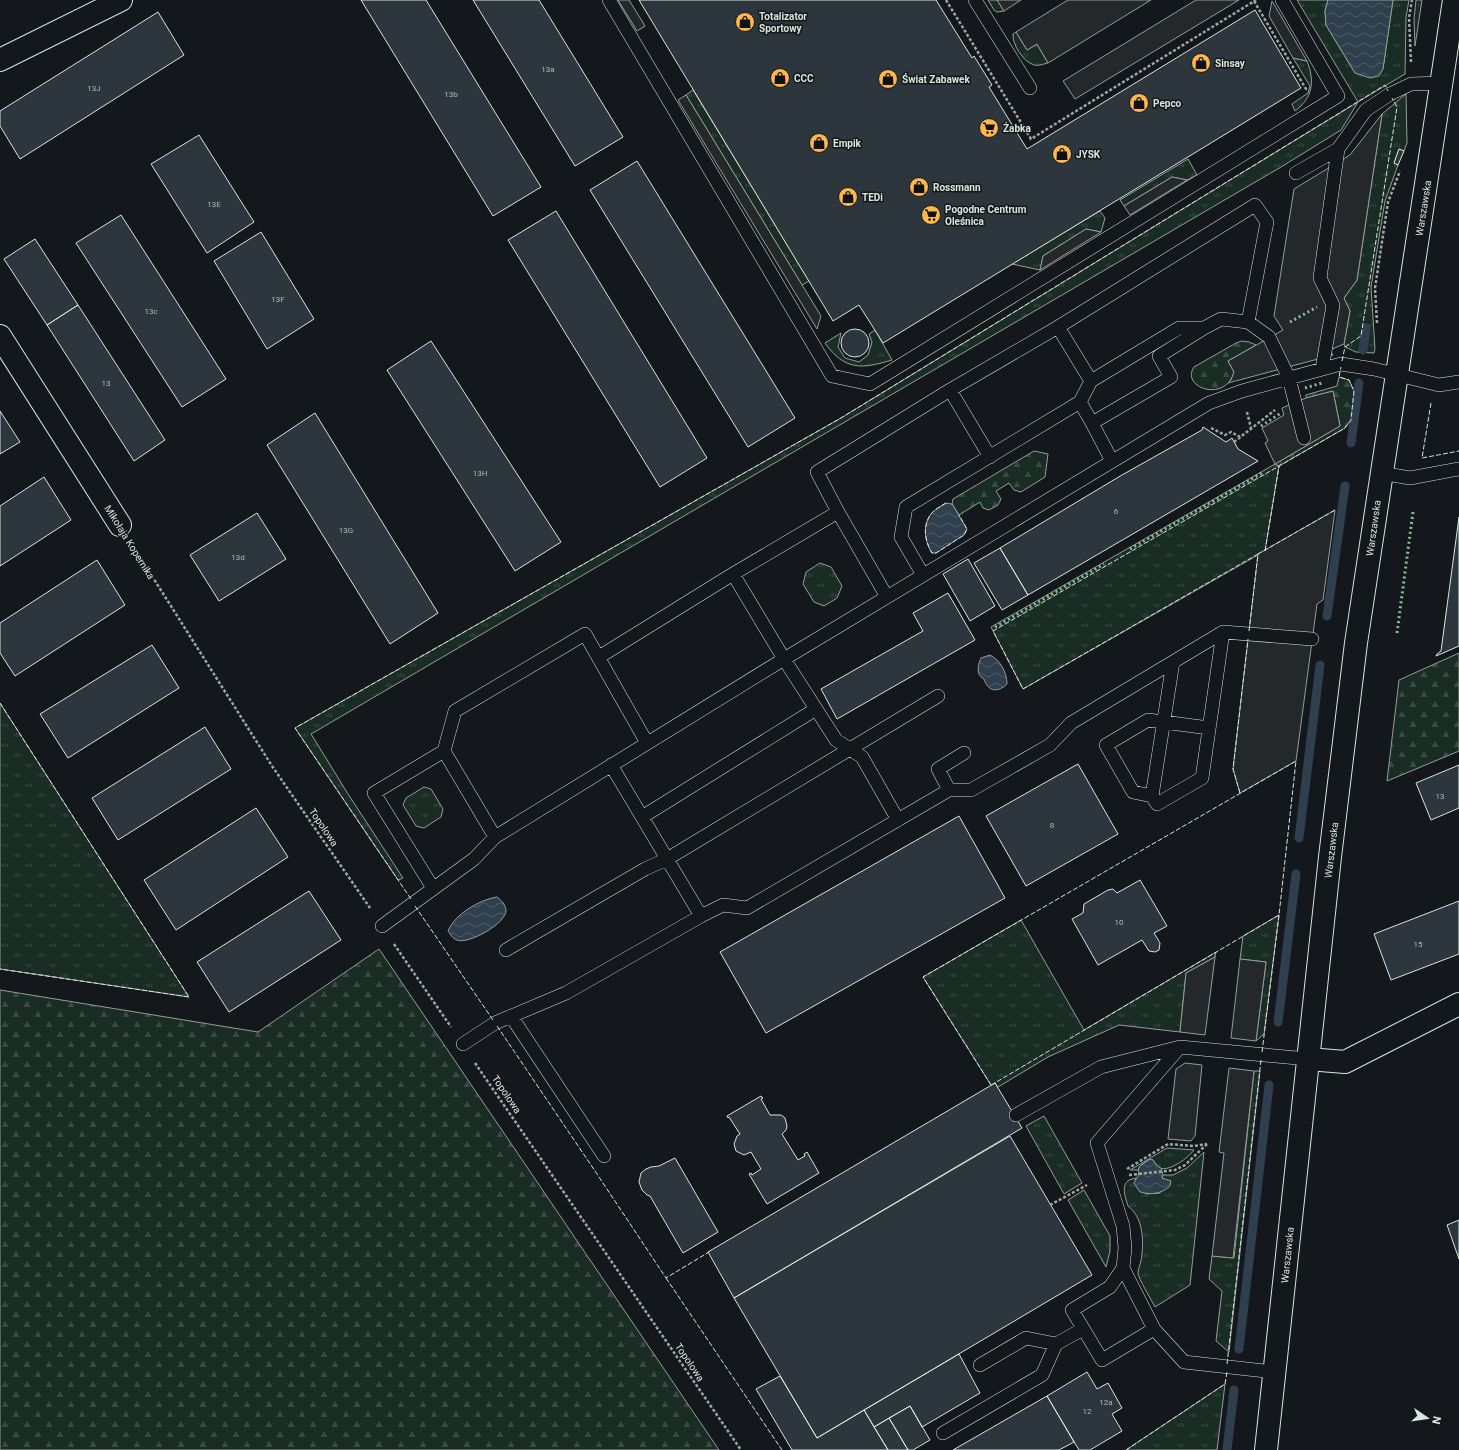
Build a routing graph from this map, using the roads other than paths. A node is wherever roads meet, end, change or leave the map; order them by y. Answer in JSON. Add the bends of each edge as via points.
{"nodes":[{"id":1,"x":121,"y":0,"type":"edge"},
{"id":2,"x":608,"y":0,"type":"edge"},
{"id":3,"x":975,"y":0,"type":"edge"},
{"id":4,"x":1282,"y":0,"type":"edge"},
{"id":5,"x":1454,"y":0,"type":"edge"},
{"id":6,"x":0,"y":60,"type":"edge"},
{"id":7,"x":1442,"y":83,"type":"junction"},
{"id":8,"x":1030,"y":88,"type":"dead end"},
{"id":9,"x":1338,"y":149,"type":"junction"},
{"id":10,"x":1296,"y":173,"type":"dead end"},
{"id":11,"x":1248,"y":322,"type":"junction"},
{"id":12,"x":1058,"y":327,"type":"junction"},
{"id":13,"x":1204,"y":328,"type":"junction"},
{"id":14,"x":0,"y":336,"type":"edge"},
{"id":15,"x":1322,"y":369,"type":"junction"},
{"id":16,"x":1397,"y":375,"type":"junction"},
{"id":17,"x":1289,"y":378,"type":"junction"},
{"id":18,"x":1091,"y":381,"type":"junction"},
{"id":19,"x":1459,"y":382,"type":"edge"},
{"id":20,"x":950,"y":390,"type":"junction"},
{"id":21,"x":1080,"y":402,"type":"junction"},
{"id":22,"x":1092,"y":423,"type":"junction"},
{"id":23,"x":1304,"y":438,"type":"dead end"},
{"id":24,"x":990,"y":457,"type":"junction"},
{"id":25,"x":1112,"y":460,"type":"junction"},
{"id":26,"x":1459,"y":469,"type":"edge"},
{"id":27,"x":1381,"y":473,"type":"junction"},
{"id":28,"x":838,"y":512,"type":"junction"},
{"id":29,"x":120,"y":525,"type":"road end"},
{"id":30,"x":732,"y":574,"type":"junction"},
{"id":31,"x":923,"y":575,"type":"junction"},
{"id":32,"x":887,"y":597,"type":"junction"},
{"id":33,"x":1222,"y":632,"type":"junction"},
{"id":34,"x":1312,"y":639,"type":"dead end"},
{"id":35,"x":598,"y":657,"type":"junction"},
{"id":36,"x":784,"y":659,"type":"junction"},
{"id":37,"x":1173,"y":662,"type":"junction"},
{"id":38,"x":938,"y":696,"type":"dead end"},
{"id":39,"x":816,"y":709,"type":"junction"},
{"id":40,"x":1163,"y":722,"type":"junction"},
{"id":41,"x":1209,"y":728,"type":"junction"},
{"id":42,"x":647,"y":742,"type":"junction"},
{"id":43,"x":849,"y":748,"type":"junction"},
{"id":44,"x":444,"y":751,"type":"junction"},
{"id":45,"x":964,"y":753,"type":"dead end"},
{"id":46,"x":611,"y":765,"type":"junction"},
{"id":47,"x":949,"y":790,"type":"junction"},
{"id":48,"x":1152,"y":796,"type":"junction"},
{"id":49,"x":642,"y":817,"type":"junction"},
{"id":50,"x":898,"y":820,"type":"junction"},
{"id":51,"x":495,"y":837,"type":"junction"},
{"id":52,"x":667,"y":859,"type":"junction"},
{"id":53,"x":434,"y":888,"type":"junction"},
{"id":54,"x":701,"y":916,"type":"junction"},
{"id":55,"x":382,"y":926,"type":"road end"},
{"id":56,"x":506,"y":950,"type":"dead end"},
{"id":57,"x":1459,"y":1004,"type":"edge"},
{"id":58,"x":511,"y":1016,"type":"junction"},
{"id":59,"x":463,"y":1044,"type":"road end"},
{"id":60,"x":1180,"y":1047,"type":"junction"},
{"id":61,"x":1308,"y":1059,"type":"junction"},
{"id":62,"x":1016,"y":1115,"type":"dead end"},
{"id":63,"x":604,"y":1156,"type":"dead end"},
{"id":64,"x":1123,"y":1268,"type":"junction"},
{"id":65,"x":1083,"y":1329,"type":"junction"},
{"id":66,"x":1154,"y":1329,"type":"junction"},
{"id":67,"x":1056,"y":1344,"type":"junction"},
{"id":68,"x":980,"y":1365,"type":"dead end"},
{"id":69,"x":1274,"y":1372,"type":"junction"},
{"id":70,"x":943,"y":1433,"type":"dead end"},
{"id":71,"x":1266,"y":1450,"type":"edge"}],
"edges":[{"from":1,"to":6,"type":"main road"},
{"from":2,"to":4,"type":"lane","via":[[832,376],[870,384],[1338,96]]},
{"from":3,"to":8,"type":"lane"},
{"from":5,"to":7,"type":"main road","name":"Warszawska"},
{"from":7,"to":9,"type":"lane","via":[[1411,84],[1390,94],[1366,110]]},
{"from":7,"to":16,"type":"main road","name":"Warszawska"},
{"from":9,"to":10,"type":"lane"},
{"from":9,"to":15,"type":"lane","via":[[1320,278],[1333,305]]},
{"from":11,"to":12,"type":"lane","via":[[1267,222],[1255,205]]},
{"from":11,"to":13,"type":"lane","via":[[1221,319]]},
{"from":11,"to":17,"type":"lane","via":[[1269,337]]},
{"from":12,"to":18,"type":"lane"},
{"from":12,"to":20,"type":"lane"},
{"from":13,"to":18,"type":"lane","via":[[1179,328]]},
{"from":13,"to":22,"type":"lane","via":[[1159,356],[1171,377]]},
{"from":14,"to":29,"type":"main road","name":"Mikołaja Kopernika"},
{"from":15,"to":16,"type":"lane","via":[[1341,364]]},
{"from":15,"to":17,"type":"lane"},
{"from":16,"to":19,"type":"lane","via":[[1438,385]]},
{"from":16,"to":27,"type":"main road","name":"Warszawska"},
{"from":17,"to":23,"type":"lane"},
{"from":17,"to":25,"type":"lane","via":[[1209,403]]},
{"from":18,"to":21,"type":"lane"},
{"from":20,"to":24,"type":"lane"},
{"from":20,"to":28,"type":"lane","via":[[816,472]]},
{"from":21,"to":22,"type":"lane"},
{"from":21,"to":24,"type":"lane"},
{"from":22,"to":25,"type":"lane"},
{"from":24,"to":31,"type":"lane","via":[[906,507],[901,537]]},
{"from":25,"to":31,"type":"lane"},
{"from":26,"to":27,"type":"lane","via":[[1410,478]]},
{"from":27,"to":61,"type":"main road","name":"Warszawska","via":[[1351,683]]},
{"from":28,"to":30,"type":"lane"},
{"from":28,"to":32,"type":"lane"},
{"from":30,"to":35,"type":"lane"},
{"from":30,"to":36,"type":"lane"},
{"from":31,"to":32,"type":"lane"},
{"from":32,"to":36,"type":"lane"},
{"from":33,"to":34,"type":"lane"},
{"from":33,"to":37,"type":"lane"},
{"from":33,"to":41,"type":"lane"},
{"from":35,"to":42,"type":"lane"},
{"from":35,"to":44,"type":"lane","via":[[585,634],[455,711]]},
{"from":36,"to":39,"type":"lane"},
{"from":36,"to":42,"type":"lane"},
{"from":37,"to":40,"type":"lane"},
{"from":37,"to":47,"type":"lane","via":[[1071,723],[1050,745],[971,790]]},
{"from":38,"to":43,"type":"lane"},
{"from":39,"to":43,"type":"lane","via":[[836,740]]},
{"from":39,"to":49,"type":"lane"},
{"from":40,"to":41,"type":"lane"},
{"from":40,"to":48,"type":"lane"},
{"from":40,"to":48,"type":"lane","via":[[1148,720],[1106,745],[1133,792]]},
{"from":41,"to":48,"type":"lane","via":[[1202,778],[1156,804]]},
{"from":42,"to":46,"type":"lane"},
{"from":43,"to":50,"type":"lane","via":[[862,757]]},
{"from":43,"to":52,"type":"lane"},
{"from":44,"to":51,"type":"lane"},
{"from":44,"to":53,"type":"lane","via":[[374,793]]},
{"from":45,"to":47,"type":"lane","via":[[938,769]]},
{"from":46,"to":49,"type":"lane"},
{"from":46,"to":51,"type":"lane"},
{"from":47,"to":50,"type":"lane"},
{"from":49,"to":52,"type":"lane"},
{"from":50,"to":54,"type":"lane","via":[[747,908],[723,905]]},
{"from":51,"to":53,"type":"lane","via":[[474,858]]},
{"from":52,"to":54,"type":"lane"},
{"from":52,"to":56,"type":"lane","via":[[645,869]]},
{"from":53,"to":55,"type":"lane"},
{"from":54,"to":58,"type":"lane","via":[[566,993]]},
{"from":57,"to":61,"type":"main road","via":[[1345,1062]]},
{"from":58,"to":59,"type":"lane","via":[[495,1023]]},
{"from":58,"to":63,"type":"lane"},
{"from":60,"to":61,"type":"lane"},
{"from":60,"to":62,"type":"lane","via":[[1101,1067]]},
{"from":60,"to":64,"type":"lane","via":[[1097,1143],[1123,1226]]},
{"from":61,"to":69,"type":"main road","name":"Warszawska"},
{"from":64,"to":65,"type":"lane","via":[[1110,1287],[1072,1310]]},
{"from":64,"to":66,"type":"lane"},
{"from":65,"to":66,"type":"lane","via":[[1102,1360]]},
{"from":65,"to":67,"type":"lane"},
{"from":66,"to":69,"type":"lane","via":[[1184,1362]]},
{"from":67,"to":68,"type":"lane","via":[[1026,1338]]},
{"from":67,"to":70,"type":"lane","via":[[1042,1374]]},
{"from":69,"to":71,"type":"main road","name":"Warszawska"}]}
